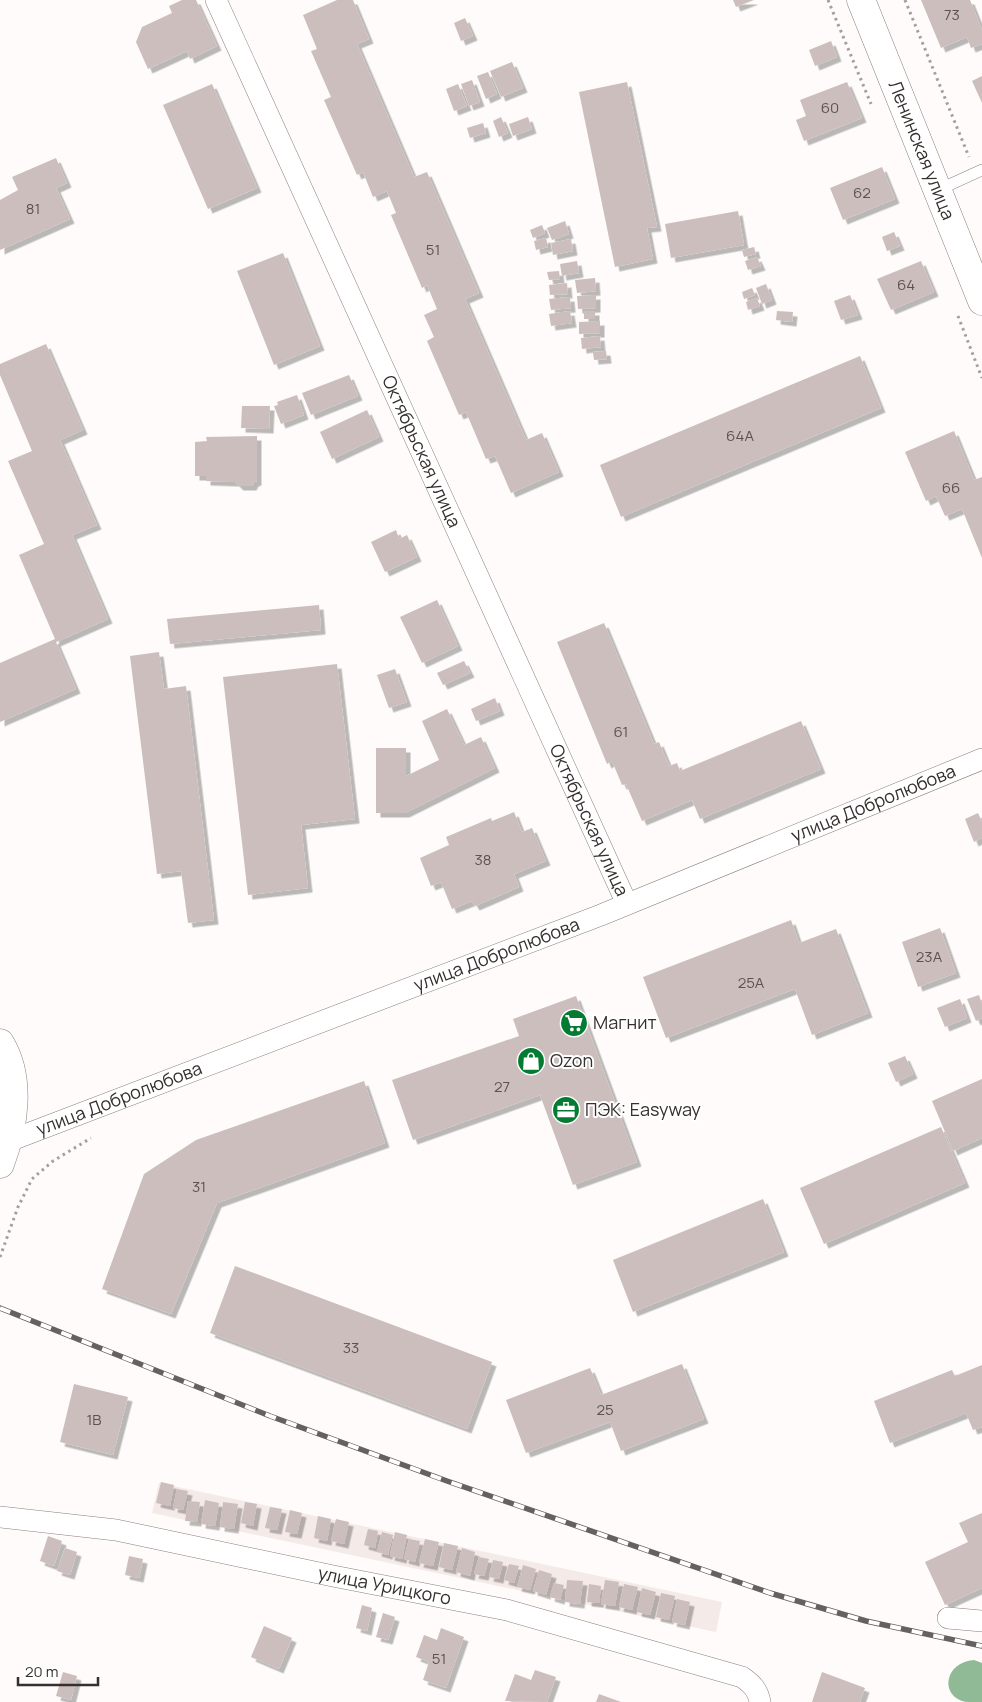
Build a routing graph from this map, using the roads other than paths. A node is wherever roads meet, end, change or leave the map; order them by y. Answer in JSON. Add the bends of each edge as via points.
{"nodes":[{"id":1,"x":216,"y":0,"type":"edge"},
{"id":2,"x":861,"y":0,"type":"edge"},
{"id":3,"x":979,"y":172,"type":"edge"},
{"id":4,"x":938,"y":190,"type":"junction"},
{"id":5,"x":982,"y":301,"type":"edge"},
{"id":6,"x":982,"y":759,"type":"edge"},
{"id":7,"x":627,"y":904,"type":"junction"},
{"id":8,"x":0,"y":1043,"type":"edge"},
{"id":9,"x":4,"y":1153,"type":"edge"},
{"id":10,"x":0,"y":1517,"type":"edge"},
{"id":11,"x":948,"y":1618,"type":"dead end"},
{"id":12,"x":982,"y":1621,"type":"edge"},
{"id":13,"x":759,"y":1697,"type":"edge"}],
"edges":[{"from":1,"to":7,"type":"street","name":"Октябрьская улица"},
{"from":2,"to":4,"type":"main road","name":"Ленинская улица"},
{"from":3,"to":4,"type":"lane"},
{"from":4,"to":5,"type":"main road","name":"Ленинская улица"},
{"from":6,"to":7,"type":"street","name":"улица Добролюбова"},
{"from":7,"to":9,"type":"street","name":"улица Добролюбова"},
{"from":8,"to":9,"type":"main road","via":[[6,1052],[14,1090]]},
{"from":10,"to":13,"type":"street","name":"улица Урицкого","via":[[116,1530],[507,1610],[742,1677],[752,1684]]},
{"from":11,"to":12,"type":"street"}]}
